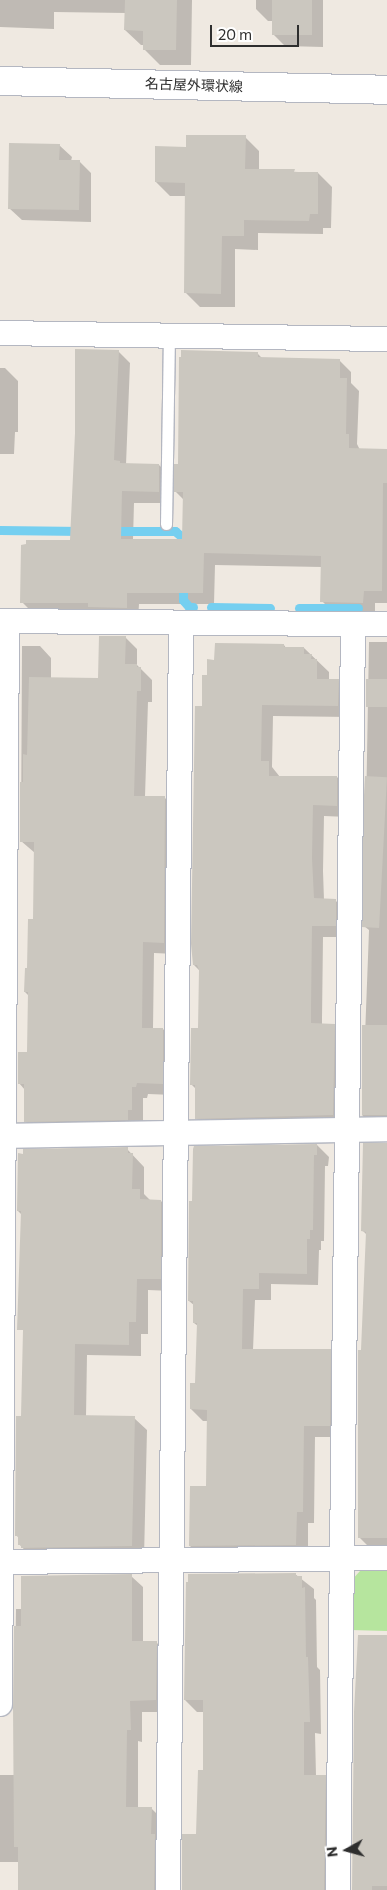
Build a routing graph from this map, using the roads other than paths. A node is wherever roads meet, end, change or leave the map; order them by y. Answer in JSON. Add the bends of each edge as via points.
{"nodes":[{"id":1,"x":0,"y":80,"type":"edge"},
{"id":2,"x":387,"y":90,"type":"edge"},
{"id":3,"x":0,"y":333,"type":"edge"},
{"id":4,"x":169,"y":336,"type":"junction"},
{"id":5,"x":387,"y":339,"type":"edge"},
{"id":6,"x":166,"y":524,"type":"dead end"},
{"id":7,"x":4,"y":621,"type":"edge"},
{"id":8,"x":181,"y":623,"type":"junction"},
{"id":9,"x":353,"y":624,"type":"junction"},
{"id":10,"x":387,"y":624,"type":"edge"},
{"id":11,"x":387,"y":1129,"type":"edge"},
{"id":12,"x":347,"y":1130,"type":"junction"},
{"id":13,"x":176,"y":1133,"type":"junction"},
{"id":14,"x":2,"y":1136,"type":"edge"},
{"id":15,"x":342,"y":1558,"type":"junction"},
{"id":16,"x":387,"y":1558,"type":"edge"},
{"id":17,"x":172,"y":1560,"type":"junction"},
{"id":18,"x":0,"y":1562,"type":"edge"},
{"id":19,"x":0,"y":1704,"type":"edge"},
{"id":20,"x":168,"y":1890,"type":"edge"},
{"id":21,"x":338,"y":1890,"type":"edge"}],
"edges":[{"from":1,"to":2,"type":"main road","name":"名古屋外環状線"},
{"from":3,"to":4,"type":"street"},
{"from":4,"to":5,"type":"street"},
{"from":4,"to":6,"type":"lane"},
{"from":7,"to":8,"type":"street"},
{"from":7,"to":14,"type":"street"},
{"from":8,"to":9,"type":"street"},
{"from":8,"to":13,"type":"street"},
{"from":9,"to":10,"type":"street"},
{"from":9,"to":12,"type":"street"},
{"from":11,"to":12,"type":"street"},
{"from":12,"to":13,"type":"street"},
{"from":12,"to":15,"type":"street"},
{"from":13,"to":14,"type":"street"},
{"from":13,"to":17,"type":"street"},
{"from":14,"to":18,"type":"street"},
{"from":15,"to":16,"type":"street"},
{"from":15,"to":17,"type":"street"},
{"from":15,"to":21,"type":"street"},
{"from":17,"to":18,"type":"street"},
{"from":17,"to":20,"type":"street"},
{"from":18,"to":19,"type":"street"}]}
